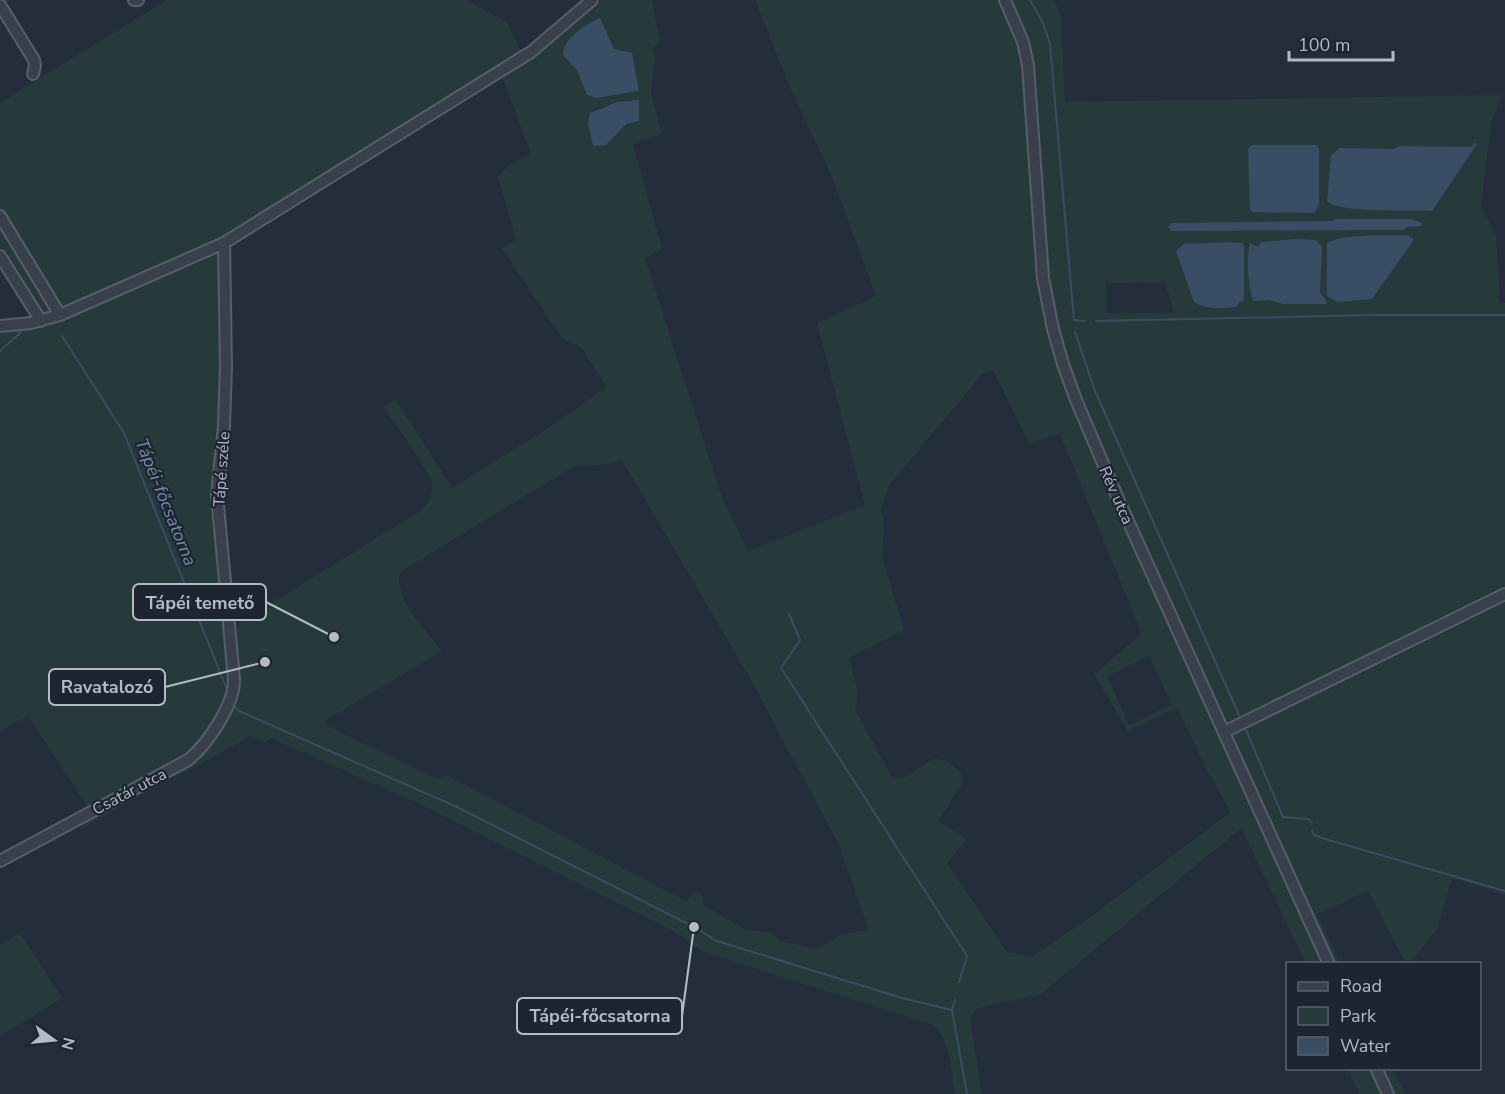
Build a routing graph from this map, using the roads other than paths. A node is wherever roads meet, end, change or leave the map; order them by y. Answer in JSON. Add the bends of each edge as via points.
{"nodes":[{"id":1,"x":592,"y":0,"type":"edge"},
{"id":2,"x":1005,"y":0,"type":"edge"},
{"id":3,"x":0,"y":5,"type":"edge"},
{"id":4,"x":33,"y":74,"type":"dead end"},
{"id":5,"x":0,"y":216,"type":"edge"},
{"id":6,"x":224,"y":243,"type":"junction"},
{"id":7,"x":0,"y":256,"type":"edge"},
{"id":8,"x":60,"y":315,"type":"junction"},
{"id":9,"x":41,"y":321,"type":"junction"},
{"id":10,"x":0,"y":326,"type":"edge"},
{"id":11,"x":1505,"y":594,"type":"edge"},
{"id":12,"x":232,"y":695,"type":"joint"},
{"id":13,"x":1224,"y":732,"type":"junction"},
{"id":14,"x":0,"y":861,"type":"edge"},
{"id":15,"x":1329,"y":962,"type":"edge"},
{"id":16,"x":1377,"y":1070,"type":"edge"},
{"id":17,"x":1388,"y":1094,"type":"edge"}],
"edges":[{"from":1,"to":6,"type":"street","via":[[531,52]]},
{"from":2,"to":13,"type":"street","name":"Rév utca","via":[[1026,53],[1042,267],[1063,363],[1115,491]]},
{"from":3,"to":4,"type":"street","via":[[34,60]]},
{"from":5,"to":8,"type":"street"},
{"from":6,"to":8,"type":"street"},
{"from":6,"to":12,"type":"street","name":"Tápé széle","via":[[226,366],[217,495],[234,679]]},
{"from":7,"to":9,"type":"street"},
{"from":8,"to":9,"type":"street"},
{"from":9,"to":10,"type":"street"},
{"from":11,"to":13,"type":"street"},
{"from":12,"to":14,"type":"street","name":"Csatár utca","via":[[210,736],[188,760]]},
{"from":13,"to":15,"type":"street","name":"Rév utca"},
{"from":16,"to":17,"type":"street"}]}
